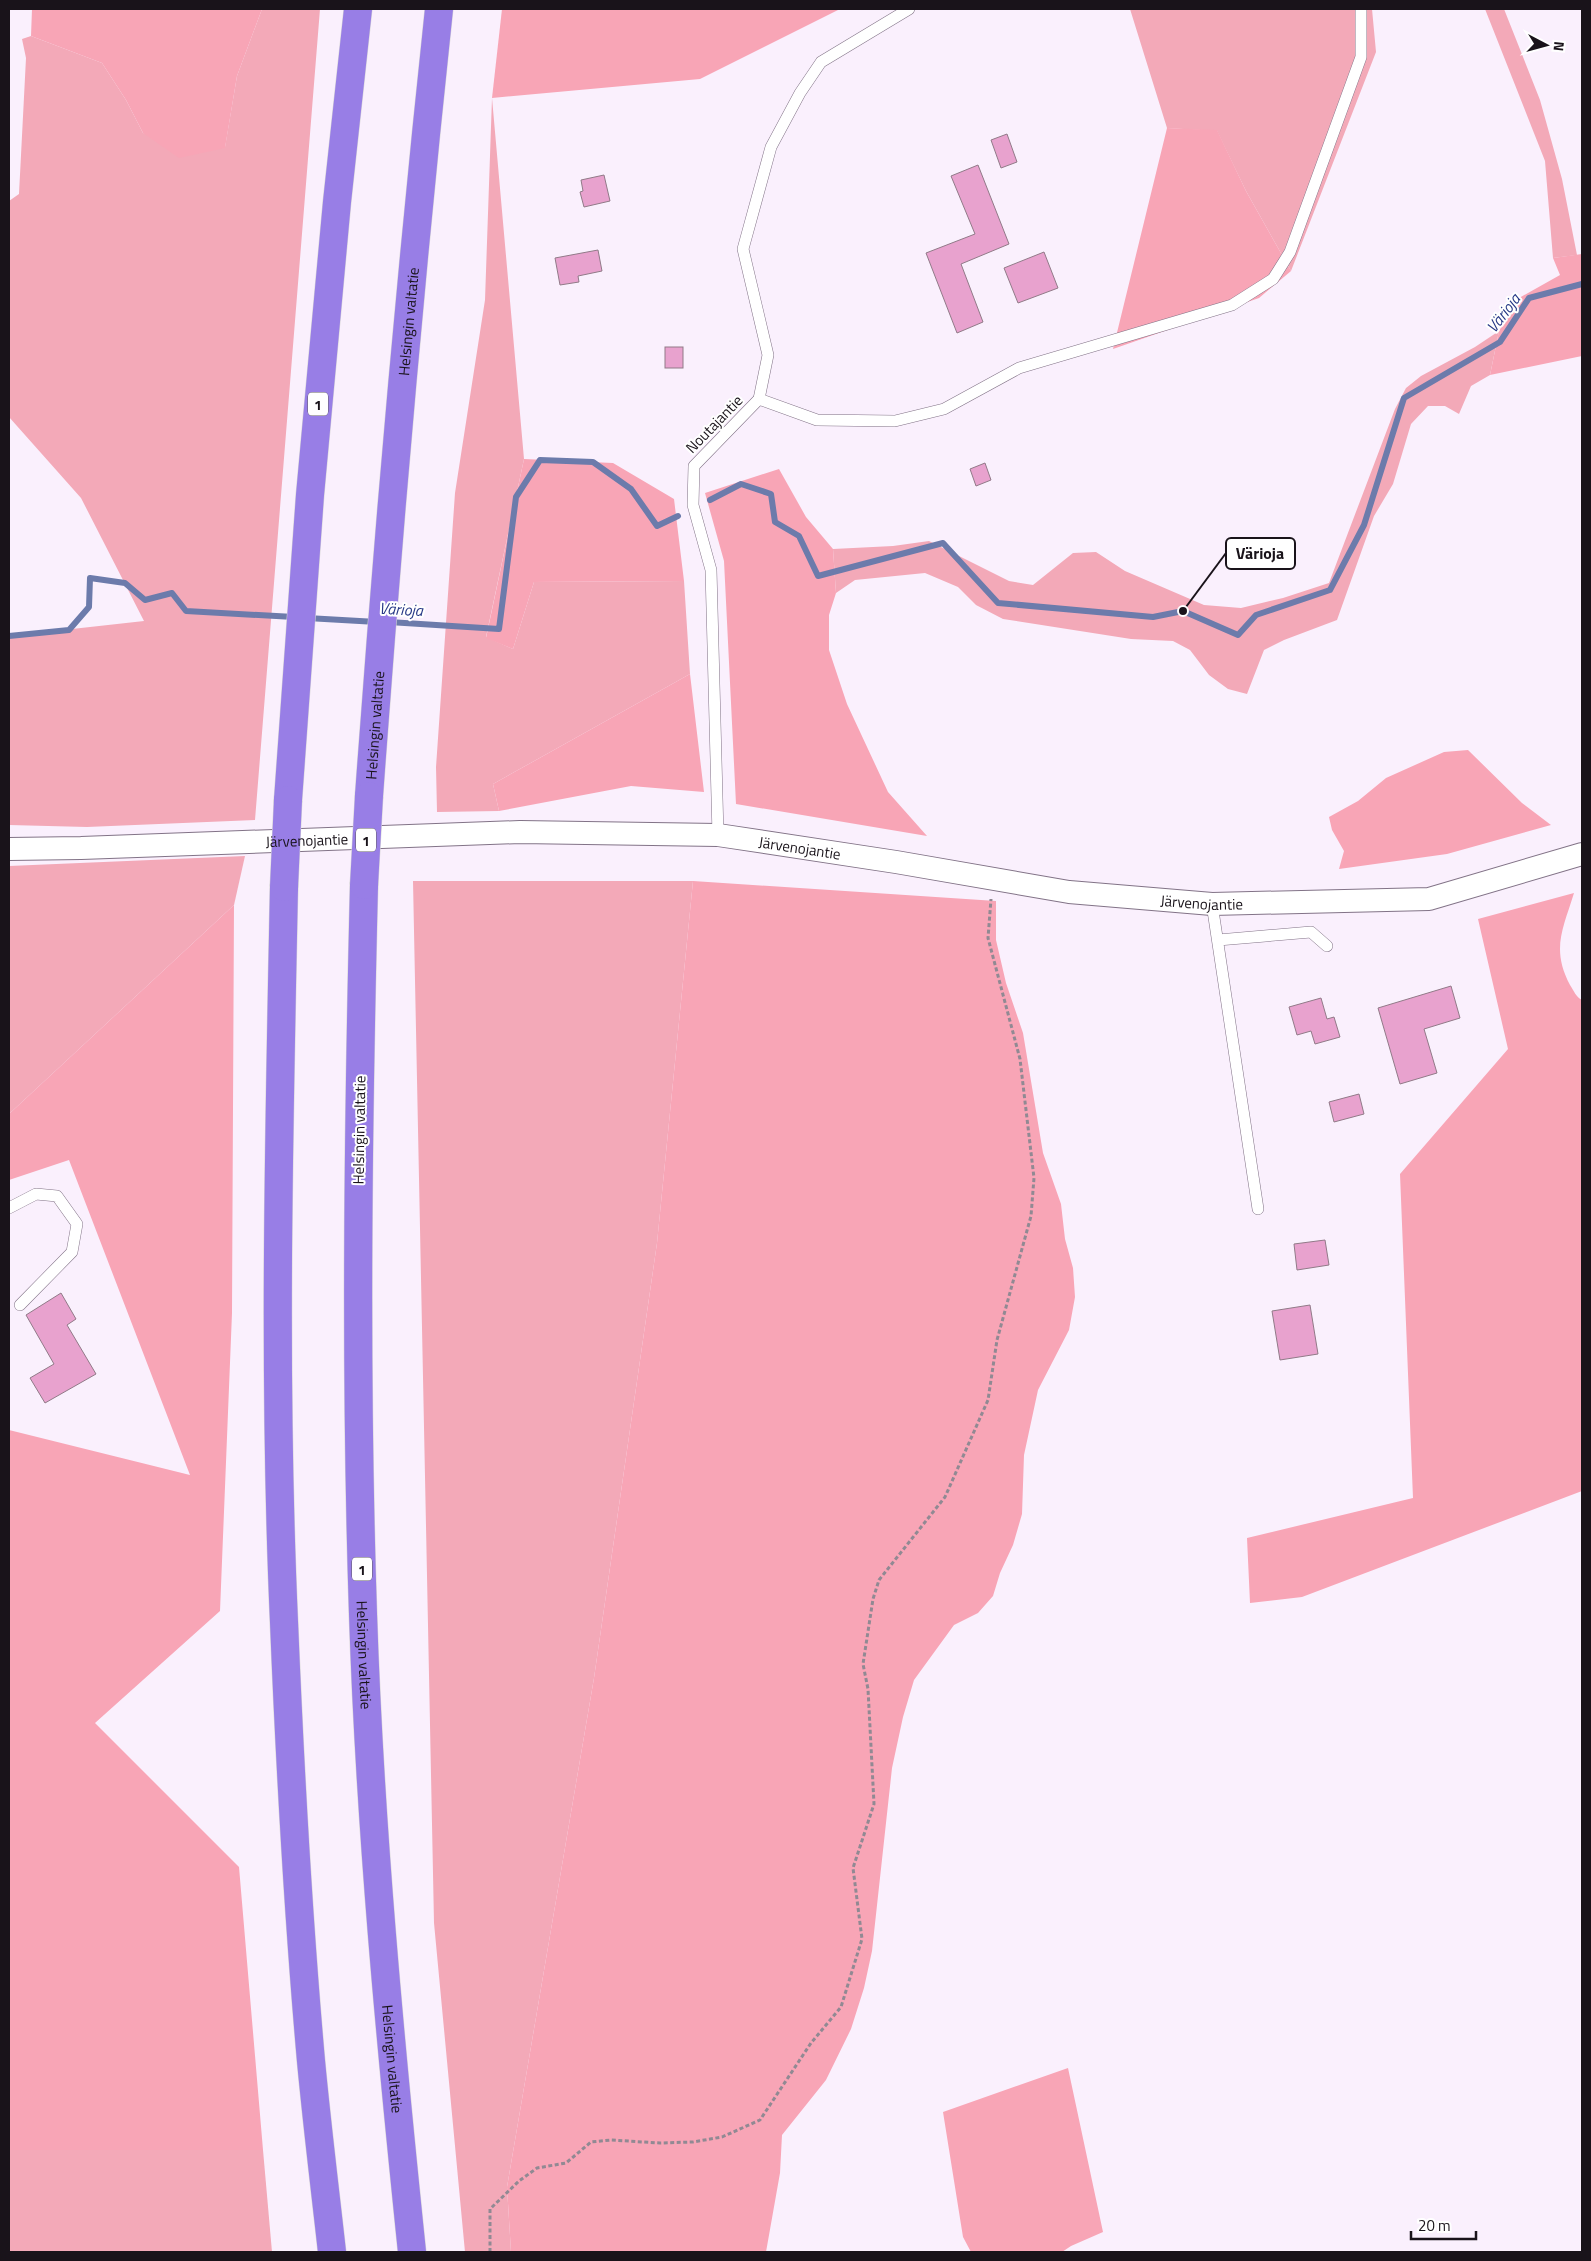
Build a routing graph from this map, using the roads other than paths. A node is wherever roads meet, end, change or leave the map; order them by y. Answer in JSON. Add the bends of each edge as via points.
{"nodes":[{"id":1,"x":358,"y":9,"type":"edge"},
{"id":2,"x":439,"y":9,"type":"edge"},
{"id":3,"x":909,"y":9,"type":"edge"},
{"id":4,"x":1361,"y":9,"type":"edge"},
{"id":5,"x":759,"y":399,"type":"junction"},
{"id":6,"x":718,"y":834,"type":"junction"},
{"id":7,"x":9,"y":849,"type":"edge"},
{"id":8,"x":1582,"y":854,"type":"edge"},
{"id":9,"x":1212,"y":904,"type":"junction"},
{"id":10,"x":1218,"y":940,"type":"junction"},
{"id":11,"x":1327,"y":946,"type":"dead end"},
{"id":12,"x":9,"y":1208,"type":"edge"},
{"id":13,"x":1258,"y":1209,"type":"dead end"},
{"id":14,"x":20,"y":1305,"type":"dead end"},
{"id":15,"x":332,"y":2252,"type":"edge"},
{"id":16,"x":412,"y":2252,"type":"edge"}],
"edges":[{"from":1,"to":15,"type":"highway","number":"1","bridge":true,"via":[[310,496],[288,800],[278,1150],[284,1619],[311,2063]]},
{"from":2,"to":16,"type":"highway","name":"Helsingin valtatie","number":"1","bridge":true,"via":[[416,225],[368,796],[358,1148],[358,1414],[363,1616],[375,1848]]},
{"from":3,"to":5,"type":"lane","via":[[821,62],[771,147],[743,249],[768,355]]},
{"from":4,"to":5,"type":"lane","name":"Noutajantie","via":[[1361,57],[1290,252],[1273,279],[1232,305],[1019,368],[944,409],[895,421],[817,420]]},
{"from":5,"to":6,"type":"lane","name":"Noutajantie","via":[[694,466],[693,505],[711,570]]},
{"from":6,"to":7,"type":"street","name":"Järvenojantie","via":[[520,832]]},
{"from":6,"to":9,"type":"street","name":"Järvenojantie","via":[[1069,892]]},
{"from":8,"to":9,"type":"street","name":"Järvenojantie","via":[[1429,899]]},
{"from":9,"to":10,"type":"lane"},
{"from":10,"to":11,"type":"lane","via":[[1311,932]]},
{"from":10,"to":13,"type":"lane"},
{"from":12,"to":14,"type":"lane","via":[[36,1194],[57,1196],[77,1224],[72,1252]]}]}
